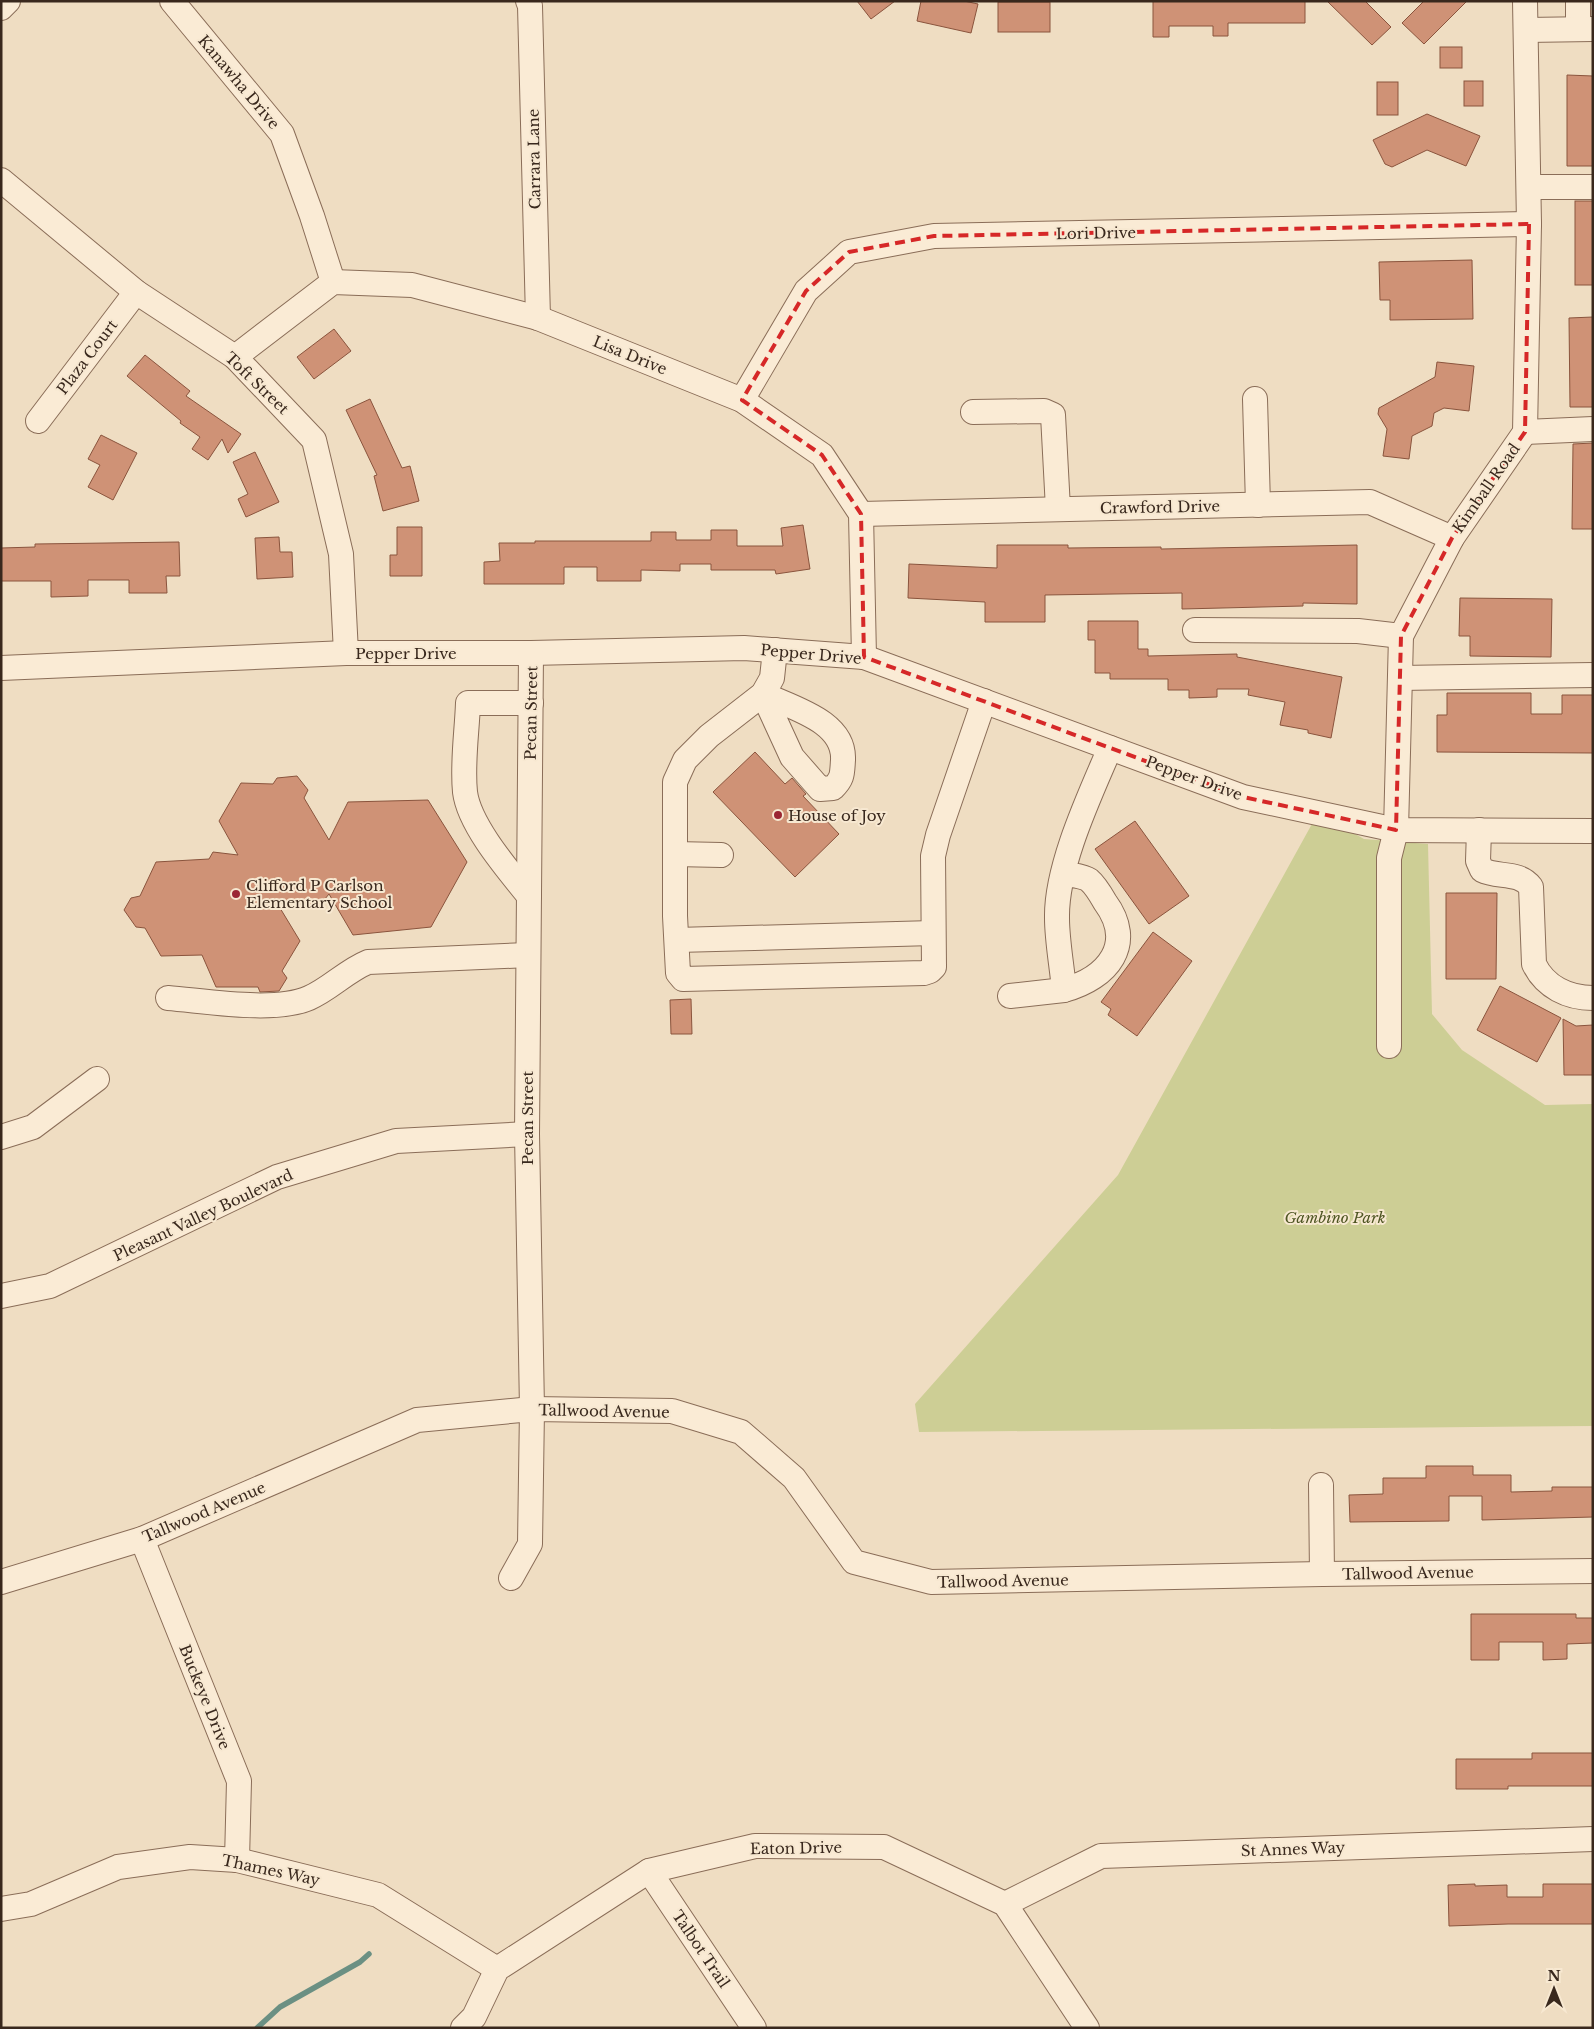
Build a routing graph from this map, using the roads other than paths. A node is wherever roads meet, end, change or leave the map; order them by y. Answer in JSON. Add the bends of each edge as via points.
{"nodes":[{"id":1,"x":8,"y":1,"type":"edge"},
{"id":2,"x":172,"y":1,"type":"edge"},
{"id":3,"x":528,"y":1,"type":"edge"},
{"id":4,"x":1525,"y":1,"type":"edge"},
{"id":5,"x":1578,"y":1,"type":"edge"},
{"id":6,"x":1,"y":8,"type":"edge"},
{"id":7,"x":1586,"y":29,"type":"edge"},
{"id":8,"x":1526,"y":38,"type":"junction"},
{"id":9,"x":1,"y":180,"type":"edge"},
{"id":10,"x":1529,"y":187,"type":"junction"},
{"id":11,"x":1593,"y":187,"type":"edge"},
{"id":12,"x":1530,"y":224,"type":"junction"},
{"id":13,"x":332,"y":282,"type":"junction"},
{"id":14,"x":136,"y":292,"type":"junction"},
{"id":15,"x":538,"y":318,"type":"junction"},
{"id":16,"x":235,"y":357,"type":"junction"},
{"id":17,"x":1255,"y":399,"type":"dead end"},
{"id":18,"x":742,"y":400,"type":"junction"},
{"id":19,"x":973,"y":412,"type":"dead end"},
{"id":20,"x":38,"y":422,"type":"dead end"},
{"id":21,"x":1593,"y":429,"type":"edge"},
{"id":22,"x":1525,"y":432,"type":"junction"},
{"id":23,"x":1258,"y":505,"type":"junction"},
{"id":24,"x":1058,"y":509,"type":"junction"},
{"id":25,"x":861,"y":514,"type":"junction"},
{"id":26,"x":1452,"y":538,"type":"junction"},
{"id":27,"x":1195,"y":630,"type":"dead end"},
{"id":28,"x":1401,"y":636,"type":"junction"},
{"id":29,"x":775,"y":650,"type":"junction"},
{"id":30,"x":346,"y":653,"type":"junction"},
{"id":31,"x":532,"y":653,"type":"junction"},
{"id":32,"x":864,"y":657,"type":"junction"},
{"id":33,"x":1,"y":668,"type":"edge"},
{"id":34,"x":1593,"y":675,"type":"edge"},
{"id":35,"x":1400,"y":678,"type":"junction"},
{"id":36,"x":984,"y":701,"type":"junction"},
{"id":37,"x":531,"y":703,"type":"junction"},
{"id":38,"x":1110,"y":748,"type":"junction"},
{"id":39,"x":1396,"y":830,"type":"junction"},
{"id":40,"x":1479,"y":830,"type":"junction"},
{"id":41,"x":1593,"y":831,"type":"edge"},
{"id":42,"x":675,"y":854,"type":"junction"},
{"id":43,"x":721,"y":855,"type":"dead end"},
{"id":44,"x":1063,"y":872,"type":"junction"},
{"id":45,"x":529,"y":896,"type":"junction"},
{"id":46,"x":933,"y":933,"type":"junction"},
{"id":47,"x":677,"y":940,"type":"junction"},
{"id":48,"x":528,"y":955,"type":"junction"},
{"id":49,"x":1064,"y":990,"type":"junction"},
{"id":50,"x":1010,"y":996,"type":"dead end"},
{"id":51,"x":168,"y":998,"type":"dead end"},
{"id":52,"x":1593,"y":998,"type":"edge"},
{"id":53,"x":1389,"y":1046,"type":"dead end"},
{"id":54,"x":97,"y":1079,"type":"dead end"},
{"id":55,"x":527,"y":1134,"type":"junction"},
{"id":56,"x":1,"y":1137,"type":"edge"},
{"id":57,"x":1,"y":1296,"type":"edge"},
{"id":58,"x":532,"y":1409,"type":"junction"},
{"id":59,"x":1321,"y":1486,"type":"dead end"},
{"id":60,"x":142,"y":1539,"type":"junction"},
{"id":61,"x":1593,"y":1571,"type":"edge"},
{"id":62,"x":1322,"y":1574,"type":"junction"},
{"id":63,"x":510,"y":1578,"type":"dead end"},
{"id":64,"x":1,"y":1582,"type":"edge"},
{"id":65,"x":1593,"y":1839,"type":"edge"},
{"id":66,"x":237,"y":1860,"type":"junction"},
{"id":67,"x":649,"y":1870,"type":"junction"},
{"id":68,"x":1005,"y":1904,"type":"junction"},
{"id":69,"x":1,"y":1909,"type":"edge"},
{"id":70,"x":497,"y":1969,"type":"junction"},
{"id":71,"x":463,"y":2028,"type":"edge"},
{"id":72,"x":754,"y":2028,"type":"edge"},
{"id":73,"x":1087,"y":2028,"type":"edge"}],
"edges":[{"from":1,"to":6,"type":"street"},
{"from":2,"to":13,"type":"street","name":"Kanawha Drive","via":[[282,134]]},
{"from":3,"to":15,"type":"street","name":"Carrara Lane"},
{"from":4,"to":8,"type":"street","name":"Kimball Road"},
{"from":5,"to":7,"type":"street"},
{"from":7,"to":8,"type":"street"},
{"from":8,"to":10,"type":"street","name":"Kimball Road"},
{"from":9,"to":14,"type":"street","name":"Toft Street"},
{"from":10,"to":11,"type":"street"},
{"from":10,"to":12,"type":"street","name":"Kimball Road"},
{"from":12,"to":18,"type":"street","name":"Lori Drive","via":[[934,236],[849,252],[806,291]]},
{"from":12,"to":22,"type":"street","name":"Kimball Road"},
{"from":13,"to":15,"type":"street","name":"Lisa Drive","via":[[412,285]]},
{"from":13,"to":16,"type":"street"},
{"from":14,"to":16,"type":"street","name":"Toft Street"},
{"from":14,"to":20,"type":"street","name":"Plaza Court"},
{"from":15,"to":18,"type":"street","name":"Lisa Drive"},
{"from":16,"to":30,"type":"street","name":"Toft Street","via":[[314,440],[341,554]]},
{"from":17,"to":23,"type":"street"},
{"from":18,"to":25,"type":"street","name":"Lisa Drive","via":[[822,455]]},
{"from":19,"to":24,"type":"street","via":[[1044,411],[1053,415]]},
{"from":21,"to":22,"type":"street"},
{"from":22,"to":26,"type":"street","name":"Kimball Road"},
{"from":23,"to":24,"type":"street","name":"Crawford Drive"},
{"from":23,"to":26,"type":"street","name":"Crawford Drive","via":[[1370,502]]},
{"from":24,"to":25,"type":"street","name":"Crawford Drive"},
{"from":25,"to":32,"type":"street"},
{"from":26,"to":28,"type":"street","name":"Kimball Road"},
{"from":27,"to":28,"type":"street","via":[[1358,631]]},
{"from":28,"to":35,"type":"street","name":"Kimball Road"},
{"from":29,"to":31,"type":"street","name":"Pepper Drive"},
{"from":29,"to":32,"type":"street","name":"Pepper Drive"},
{"from":29,"to":42,"type":"street","via":[[772,678],[763,694],[709,736],[684,760],[679,770],[675,782]]},
{"from":30,"to":31,"type":"street","name":"Pepper Drive"},
{"from":30,"to":33,"type":"street","name":"Pepper Drive"},
{"from":31,"to":37,"type":"street","name":"Pecan Street"},
{"from":32,"to":36,"type":"street","name":"Pepper Drive"},
{"from":34,"to":35,"type":"street"},
{"from":35,"to":39,"type":"street","name":"Kimball Road"},
{"from":36,"to":38,"type":"street","name":"Pepper Drive"},
{"from":36,"to":46,"type":"street","via":[[933,856]]},
{"from":37,"to":45,"type":"street","name":"Pecan Street"},
{"from":37,"to":45,"type":"street","via":[[468,703],[464,781],[474,818],[502,863]]},
{"from":38,"to":39,"type":"street","name":"Pepper Drive","via":[[1243,797]]},
{"from":38,"to":44,"type":"street","via":[[1086,804]]},
{"from":39,"to":40,"type":"street","name":"Pepper Drive"},
{"from":39,"to":53,"type":"street","name":"Kimball Road","via":[[1389,858]]},
{"from":40,"to":41,"type":"street","name":"Pepper Drive"},
{"from":40,"to":52,"type":"street","via":[[1478,861],[1482,870],[1522,878],[1532,887],[1534,964],[1537,970],[1564,993],[1577,998]]},
{"from":42,"to":43,"type":"street"},
{"from":42,"to":47,"type":"street"},
{"from":44,"to":49,"type":"street","via":[[1057,918]]},
{"from":44,"to":49,"type":"street","via":[[1089,880],[1110,908],[1117,922],[1119,939],[1106,968],[1094,979]]},
{"from":45,"to":48,"type":"street","name":"Pecan Street"},
{"from":46,"to":47,"type":"street"},
{"from":46,"to":47,"type":"street","via":[[934,967],[924,973],[684,979],[678,973]]},
{"from":48,"to":51,"type":"street","via":[[368,962],[310,997],[286,1004]]},
{"from":48,"to":55,"type":"street","name":"Pecan Street"},
{"from":49,"to":50,"type":"street"},
{"from":54,"to":56,"type":"street","via":[[33,1127]]},
{"from":55,"to":57,"type":"street","name":"Pleasant Valley Boulevard","via":[[396,1141],[286,1174],[50,1286]]},
{"from":55,"to":58,"type":"street","name":"Pecan Street"},
{"from":58,"to":60,"type":"street","name":"Tallwood Avenue","via":[[417,1420]]},
{"from":58,"to":62,"type":"street","name":"Tallwood Avenue","via":[[672,1411],[742,1432],[794,1478],[854,1562],[931,1582]]},
{"from":58,"to":63,"type":"street","name":"Pecan Street","via":[[530,1544]]},
{"from":59,"to":62,"type":"street"},
{"from":60,"to":64,"type":"street","name":"Tallwood Avenue"},
{"from":60,"to":66,"type":"street","name":"Buckeye Drive","via":[[239,1781]]},
{"from":61,"to":62,"type":"street","name":"Tallwood Avenue"},
{"from":65,"to":68,"type":"street","name":"St Annes Way","via":[[1101,1856]]},
{"from":66,"to":69,"type":"street","name":"Thames Way","via":[[190,1857],[118,1867],[32,1904]]},
{"from":66,"to":70,"type":"street","name":"Thames Way","via":[[378,1895]]},
{"from":67,"to":68,"type":"street","name":"Eaton Drive","via":[[755,1846],[884,1847]]},
{"from":67,"to":70,"type":"street","name":"Eaton Drive"},
{"from":67,"to":72,"type":"street","name":"Talbot Trail"},
{"from":68,"to":73,"type":"street"},
{"from":70,"to":71,"type":"street","via":[[474,2017]]}]}
